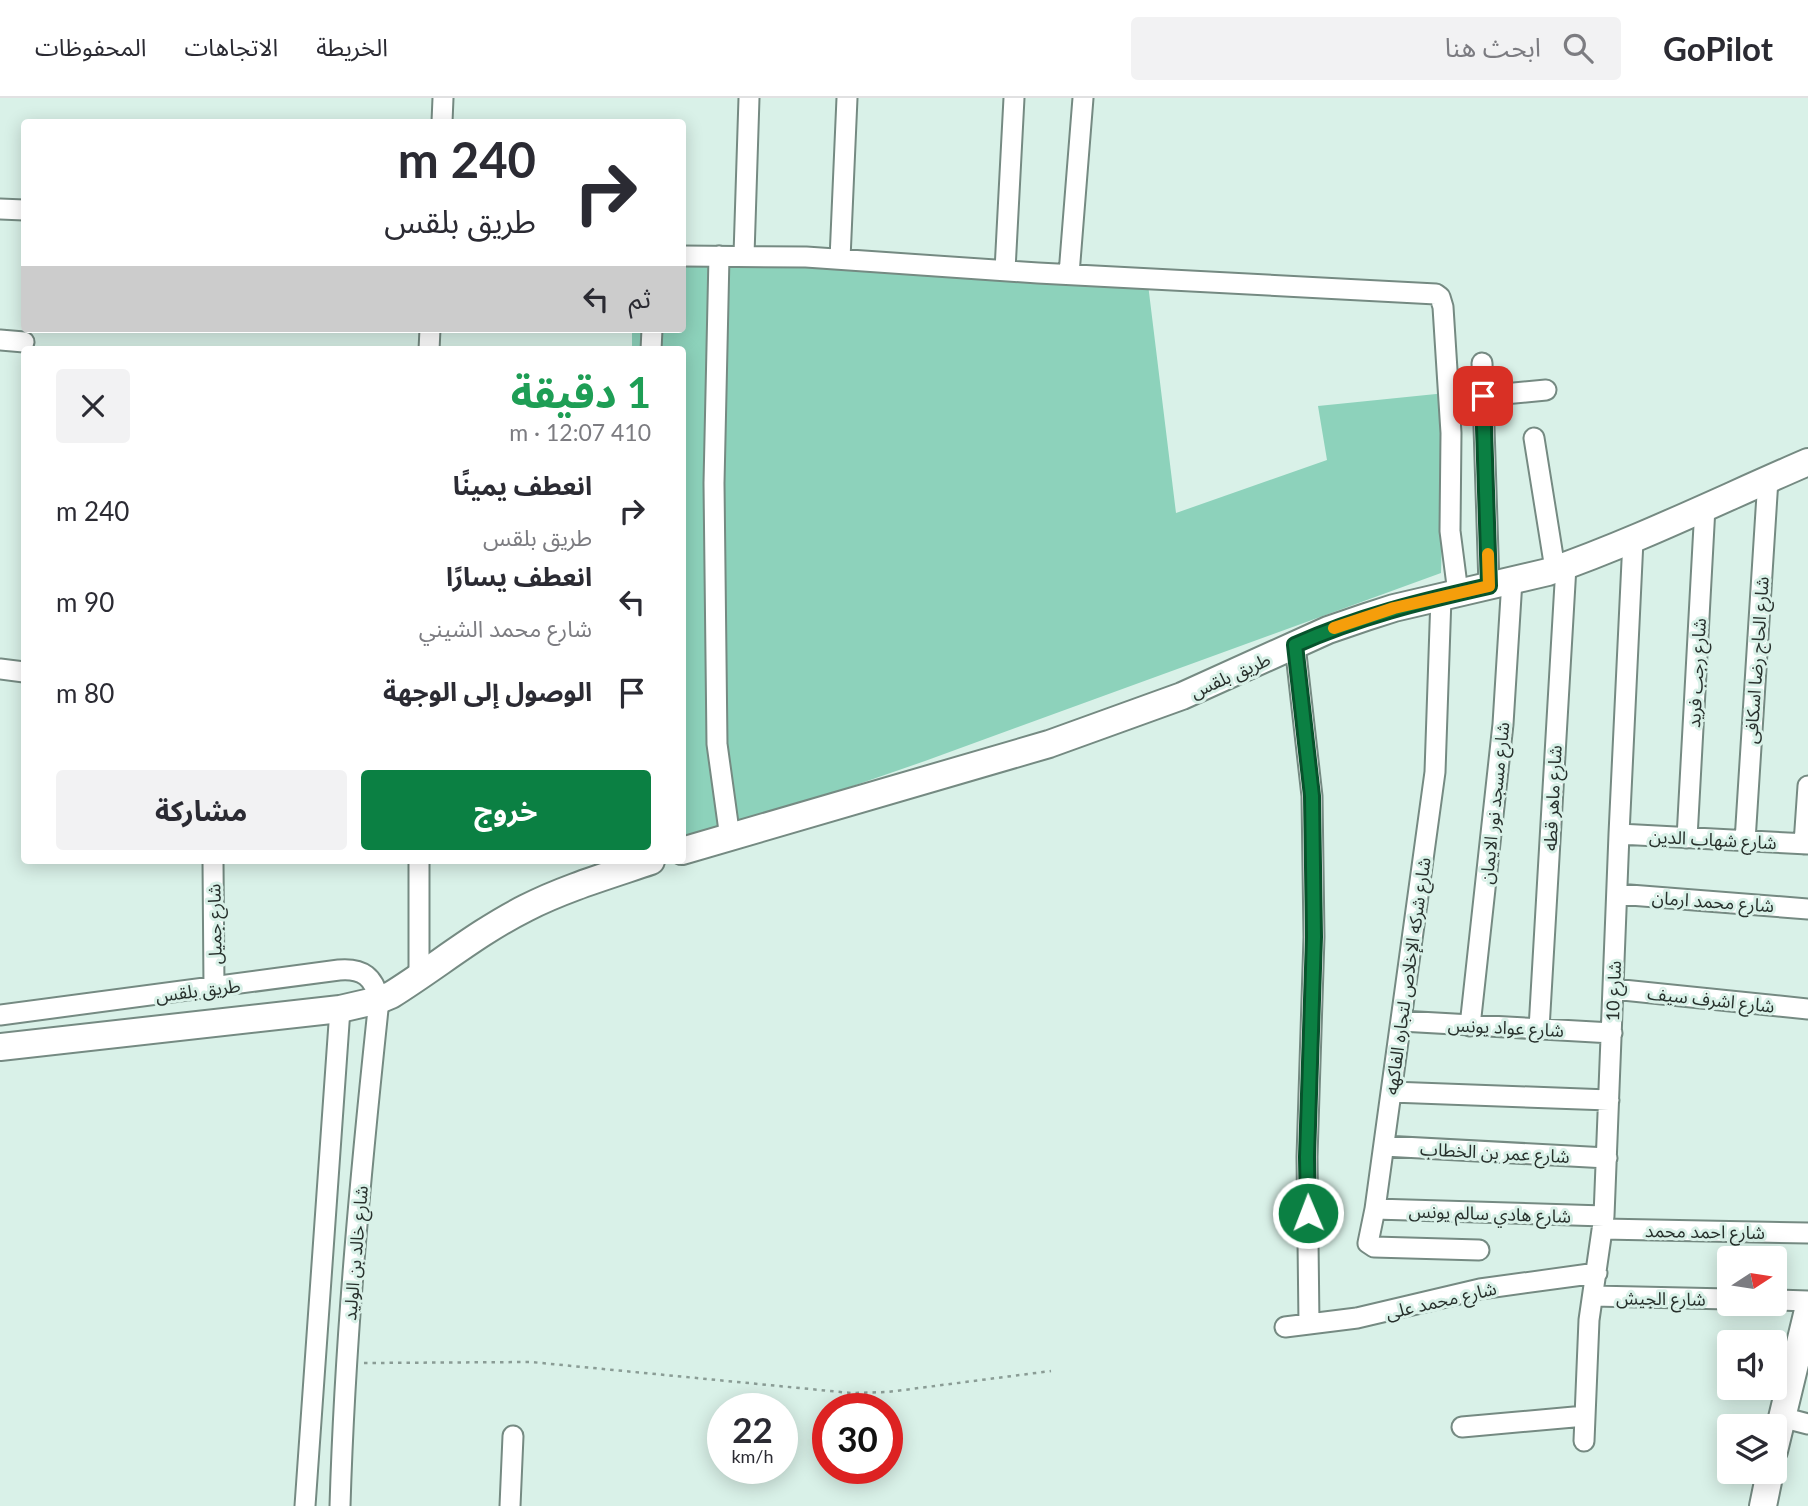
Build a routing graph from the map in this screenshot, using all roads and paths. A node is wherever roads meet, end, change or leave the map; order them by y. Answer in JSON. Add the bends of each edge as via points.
{"nodes":[{"id":1,"x":443,"y":98,"type":"edge"},
{"id":2,"x":749,"y":98,"type":"edge"},
{"id":3,"x":847,"y":98,"type":"edge"},
{"id":4,"x":1014,"y":98,"type":"edge"},
{"id":5,"x":1083,"y":98,"type":"edge"},
{"id":6,"x":442,"y":119,"type":"edge"},
{"id":7,"x":0,"y":209,"type":"edge"},
{"id":8,"x":21,"y":210,"type":"edge"},
{"id":9,"x":686,"y":256,"type":"edge"},
{"id":10,"x":719,"y":256,"type":"junction"},
{"id":11,"x":744,"y":256,"type":"junction"},
{"id":12,"x":840,"y":260,"type":"junction"},
{"id":13,"x":1005,"y":270,"type":"junction"},
{"id":14,"x":1069,"y":274,"type":"junction"},
{"id":15,"x":0,"y":340,"type":"edge"},
{"id":16,"x":24,"y":342,"type":"dead end"},
{"id":17,"x":1482,"y":363,"type":"dead end"},
{"id":18,"x":1546,"y":390,"type":"dead end"},
{"id":19,"x":1483,"y":396,"type":"junction"},
{"id":20,"x":1534,"y":438,"type":"dead end"},
{"id":21,"x":1808,"y":462,"type":"edge"},
{"id":22,"x":1768,"y":480,"type":"junction"},
{"id":23,"x":1704,"y":507,"type":"junction"},
{"id":24,"x":1633,"y":540,"type":"junction"},
{"id":25,"x":1560,"y":568,"type":"junction"},
{"id":26,"x":1500,"y":583,"type":"junction"},
{"id":27,"x":1450,"y":595,"type":"junction"},
{"id":28,"x":1295,"y":645,"type":"junction"},
{"id":29,"x":0,"y":669,"type":"edge"},
{"id":30,"x":21,"y":672,"type":"edge"},
{"id":31,"x":1808,"y":786,"type":"edge"},
{"id":32,"x":1619,"y":834,"type":"junction"},
{"id":33,"x":730,"y":838,"type":"junction"},
{"id":34,"x":1687,"y":838,"type":"junction"},
{"id":35,"x":1745,"y":841,"type":"junction"},
{"id":36,"x":1806,"y":844,"type":"edge"},
{"id":37,"x":686,"y":850,"type":"edge"},
{"id":38,"x":213,"y":864,"type":"edge"},
{"id":39,"x":419,"y":864,"type":"edge"},
{"id":40,"x":642,"y":864,"type":"edge"},
{"id":41,"x":1617,"y":894,"type":"junction"},
{"id":42,"x":1808,"y":909,"type":"edge"},
{"id":43,"x":419,"y":976,"type":"junction"},
{"id":44,"x":214,"y":988,"type":"junction"},
{"id":45,"x":1614,"y":989,"type":"junction"},
{"id":46,"x":379,"y":1000,"type":"junction"},
{"id":47,"x":340,"y":1009,"type":"junction"},
{"id":48,"x":1808,"y":1009,"type":"edge"},
{"id":49,"x":0,"y":1015,"type":"edge"},
{"id":50,"x":1401,"y":1021,"type":"junction"},
{"id":51,"x":1470,"y":1026,"type":"junction"},
{"id":52,"x":1539,"y":1029,"type":"junction"},
{"id":53,"x":1612,"y":1033,"type":"junction"},
{"id":54,"x":0,"y":1047,"type":"edge"},
{"id":55,"x":1391,"y":1092,"type":"junction"},
{"id":56,"x":1609,"y":1100,"type":"junction"},
{"id":57,"x":1384,"y":1146,"type":"junction"},
{"id":58,"x":1607,"y":1158,"type":"junction"},
{"id":59,"x":1375,"y":1209,"type":"junction"},
{"id":60,"x":1603,"y":1223,"type":"junction"},
{"id":61,"x":1808,"y":1233,"type":"edge"},
{"id":62,"x":1479,"y":1250,"type":"dead end"},
{"id":63,"x":1597,"y":1273,"type":"junction"},
{"id":64,"x":1593,"y":1296,"type":"junction"},
{"id":65,"x":1717,"y":1299,"type":"edge"},
{"id":66,"x":1787,"y":1300,"type":"edge"},
{"id":67,"x":1808,"y":1301,"type":"edge"},
{"id":68,"x":1808,"y":1310,"type":"edge"},
{"id":69,"x":1309,"y":1324,"type":"junction"},
{"id":70,"x":1284,"y":1326,"type":"dead end"},
{"id":71,"x":346,"y":1363,"type":"junction"},
{"id":72,"x":1051,"y":1371,"type":"dead end"},
{"id":73,"x":1782,"y":1414,"type":"edge"},
{"id":74,"x":1585,"y":1416,"type":"junction"},
{"id":75,"x":1787,"y":1419,"type":"edge"},
{"id":76,"x":1808,"y":1424,"type":"edge"},
{"id":77,"x":1462,"y":1427,"type":"dead end"},
{"id":78,"x":310,"y":1432,"type":"junction"},
{"id":79,"x":342,"y":1433,"type":"junction"},
{"id":80,"x":513,"y":1436,"type":"dead end"},
{"id":81,"x":1584,"y":1441,"type":"dead end"},
{"id":82,"x":1768,"y":1484,"type":"edge"},
{"id":83,"x":305,"y":1506,"type":"edge"},
{"id":84,"x":340,"y":1506,"type":"edge"},
{"id":85,"x":510,"y":1506,"type":"edge"},
{"id":86,"x":1763,"y":1506,"type":"edge"}],
"edges":[{"from":1,"to":6,"type":"street"},
{"from":2,"to":11,"type":"street"},
{"from":3,"to":12,"type":"street"},
{"from":4,"to":13,"type":"street"},
{"from":5,"to":14,"type":"street"},
{"from":7,"to":8,"type":"street"},
{"from":9,"to":10,"type":"street"},
{"from":10,"to":11,"type":"street"},
{"from":10,"to":33,"type":"street","via":[[714,483],[717,744]]},
{"from":11,"to":12,"type":"street"},
{"from":12,"to":13,"type":"street"},
{"from":13,"to":14,"type":"street"},
{"from":14,"to":27,"type":"street","name":"شارع شركه الإخلاص لتجاره الفاكهه","via":[[1436,293],[1443,307],[1451,433]]},
{"from":15,"to":16,"type":"street"},
{"from":17,"to":19,"type":"street","name":"شارع مسجد نور الايمان"},
{"from":18,"to":19,"type":"street"},
{"from":19,"to":26,"type":"street","name":"شارع مسجد نور الايمان"},
{"from":20,"to":25,"type":"street","name":"شارع ماهر قطه"},
{"from":21,"to":22,"type":"main road","name":"طريق بلقس"},
{"from":22,"to":23,"type":"main road","name":"طريق بلقس"},
{"from":22,"to":35,"type":"street","name":"شارع الحاج رضا اسكافى"},
{"from":23,"to":24,"type":"main road","name":"طريق بلقس"},
{"from":23,"to":34,"type":"street","name":"شارع رجب فريد"},
{"from":24,"to":25,"type":"main road","name":"طريق بلقس"},
{"from":24,"to":32,"type":"street","name":"شارع 10"},
{"from":25,"to":26,"type":"main road","name":"طريق بلقس"},
{"from":25,"to":52,"type":"street","name":"شارع ماهر قطه"},
{"from":26,"to":27,"type":"main road","name":"طريق بلقس"},
{"from":26,"to":51,"type":"street","name":"شارع مسجد نور الايمان","via":[[1503,724]]},
{"from":27,"to":28,"type":"main road","name":"طريق بلقس","via":[[1366,617]]},
{"from":27,"to":50,"type":"street","name":"شارع شركه الإخلاص لتجاره الفاكهه","via":[[1435,772]]},
{"from":28,"to":33,"type":"main road","name":"طريق بلقس","via":[[1182,696],[1049,744]]},
{"from":28,"to":69,"type":"street","via":[[1313,823]]},
{"from":29,"to":30,"type":"street"},
{"from":31,"to":36,"type":"street"},
{"from":32,"to":34,"type":"street","name":"شارع شهاب الدين"},
{"from":32,"to":41,"type":"street","name":"شارع 10"},
{"from":33,"to":37,"type":"main road","name":"طريق بلقس"},
{"from":34,"to":35,"type":"street","name":"شارع شهاب الدين"},
{"from":35,"to":36,"type":"street","name":"شارع شهاب الدين"},
{"from":38,"to":44,"type":"street","name":"شارع جميل"},
{"from":39,"to":43,"type":"street"},
{"from":40,"to":43,"type":"main road","name":"طريق بلقس","via":[[527,906]]},
{"from":41,"to":42,"type":"street","name":"شارع محمد ارمان"},
{"from":41,"to":45,"type":"street","name":"شارع 10"},
{"from":43,"to":46,"type":"main road","name":"طريق بلقس"},
{"from":44,"to":46,"type":"street","name":"طريق بلقس","via":[[350,970],[371,979]]},
{"from":44,"to":49,"type":"street","name":"طريق بلقس"},
{"from":45,"to":48,"type":"street","name":"شارع اشرف سيف"},
{"from":45,"to":53,"type":"street","name":"شارع 10"},
{"from":46,"to":47,"type":"main road","name":"طريق بلقس"},
{"from":46,"to":71,"type":"street","name":"شارع خالد بن الوليد"},
{"from":47,"to":54,"type":"main road","name":"طريق بلقس"},
{"from":47,"to":78,"type":"street"},
{"from":50,"to":51,"type":"street","name":"شارع عواد يونس"},
{"from":50,"to":55,"type":"street","name":"شارع شركه الإخلاص لتجاره الفاكهه"},
{"from":51,"to":52,"type":"street","name":"شارع عواد يونس"},
{"from":52,"to":53,"type":"street","name":"شارع عواد يونس"},
{"from":53,"to":56,"type":"street","name":"شارع 10"},
{"from":55,"to":56,"type":"street"},
{"from":55,"to":57,"type":"street","name":"شارع شركه الإخلاص لتجاره الفاكهه"},
{"from":56,"to":58,"type":"street","name":"شارع 10"},
{"from":57,"to":58,"type":"street","name":"شارع عمر بن الخطاب"},
{"from":57,"to":59,"type":"street","name":"شارع شركه الإخلاص لتجاره الفاكهه"},
{"from":58,"to":60,"type":"street","name":"شارع 10"},
{"from":59,"to":60,"type":"street","name":"شارع هادي سالم يونس"},
{"from":59,"to":62,"type":"street","name":"شارع شركه الإخلاص لتجاره الفاكهه","via":[[1370,1246]]},
{"from":60,"to":61,"type":"street","name":"شارع احمد محمد"},
{"from":60,"to":63,"type":"street","name":"شارع 10"},
{"from":63,"to":64,"type":"street","name":"شارع 10"},
{"from":63,"to":69,"type":"street","name":"شارع محمد على","via":[[1480,1289],[1357,1318]]},
{"from":64,"to":65,"type":"street","name":"شارع الجيش"},
{"from":64,"to":74,"type":"street","name":"شارع 10"},
{"from":66,"to":67,"type":"street"},
{"from":68,"to":73,"type":"main road"},
{"from":69,"to":70,"type":"street","name":"شارع محمد على"},
{"from":71,"to":72,"type":"path","via":[[531,1362],[870,1393]]},
{"from":71,"to":79,"type":"street","name":"شارع خالد بن الوليد"},
{"from":74,"to":77,"type":"street"},
{"from":74,"to":81,"type":"street","name":"شارع 10"},
{"from":75,"to":76,"type":"street"},
{"from":78,"to":79,"type":"street"},
{"from":78,"to":83,"type":"street"},
{"from":79,"to":84,"type":"street","name":"شارع خالد بن الوليد"},
{"from":80,"to":85,"type":"street"},
{"from":82,"to":86,"type":"main road"}]}
